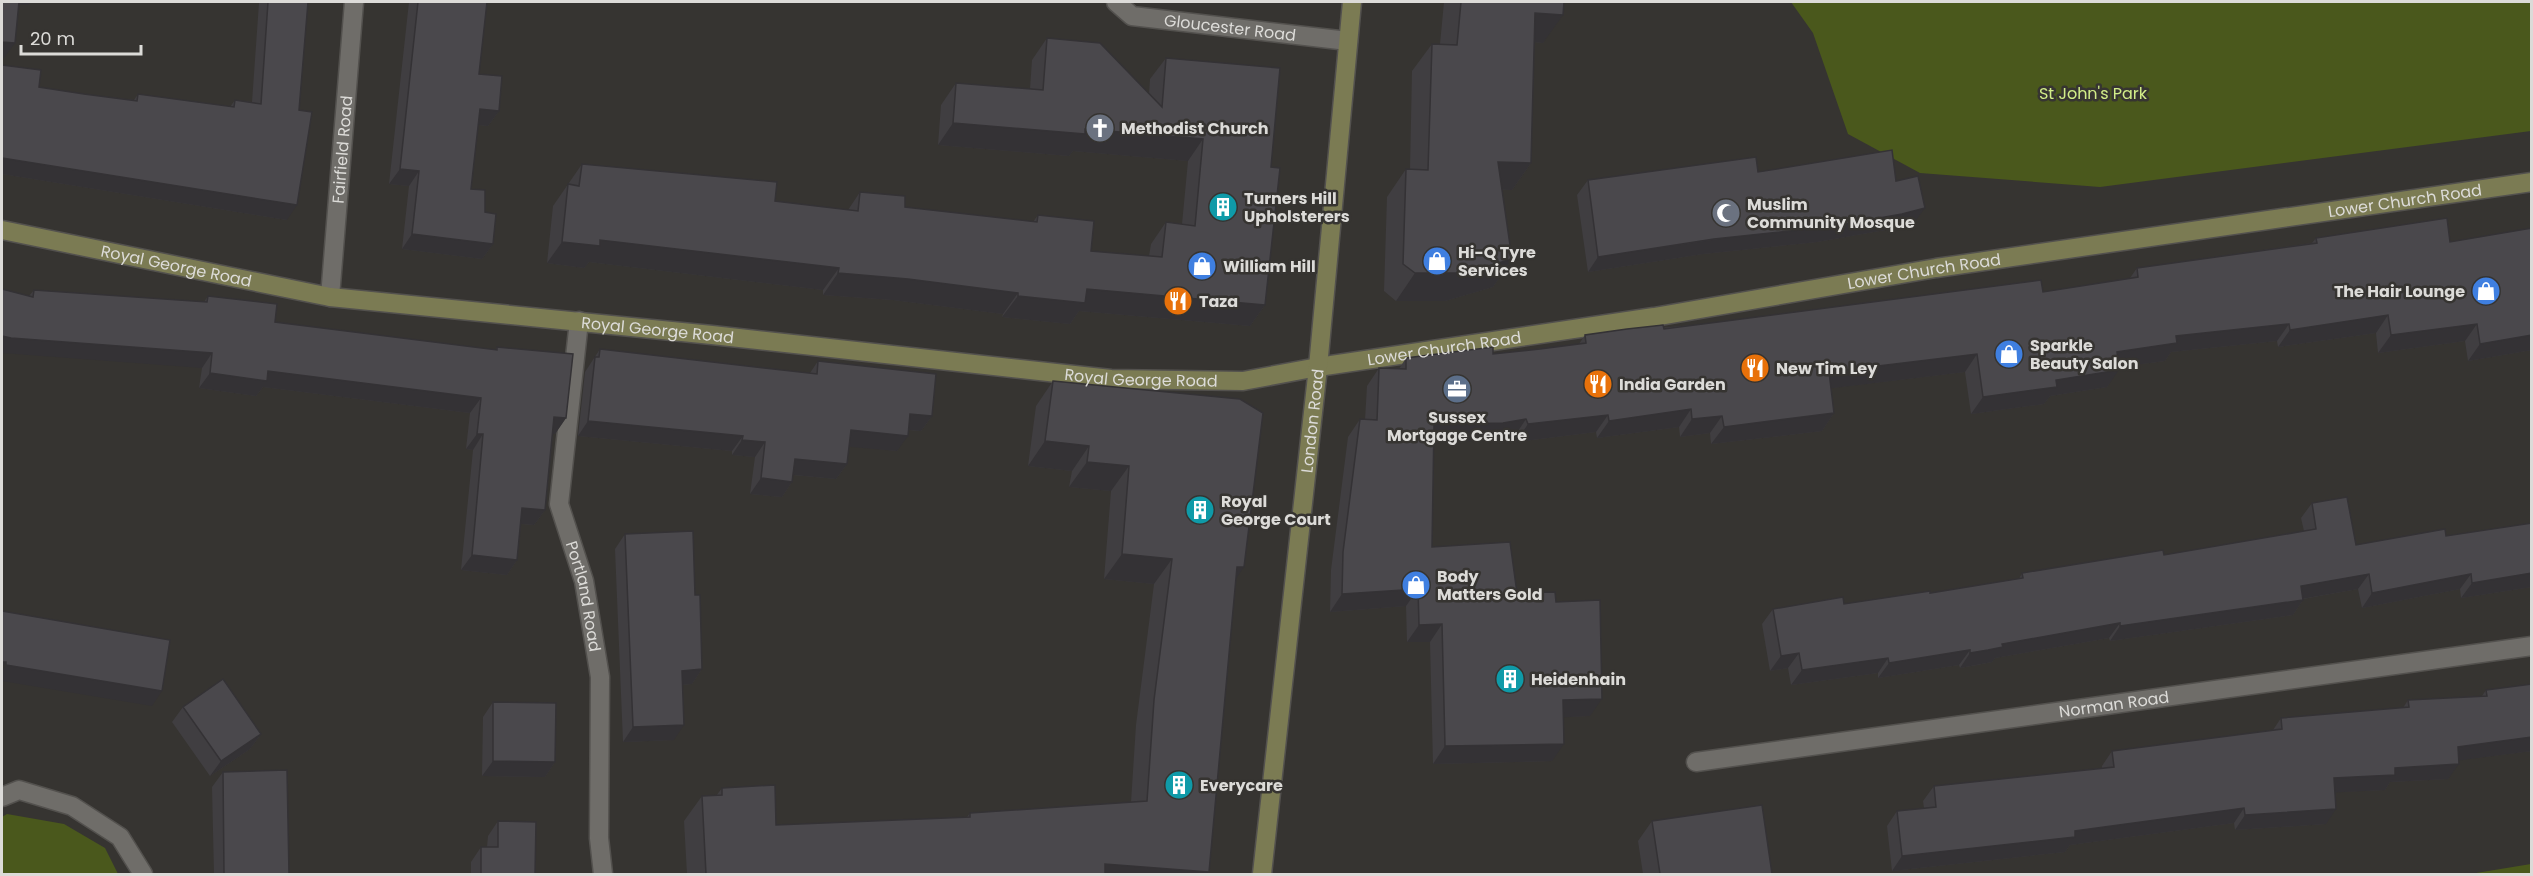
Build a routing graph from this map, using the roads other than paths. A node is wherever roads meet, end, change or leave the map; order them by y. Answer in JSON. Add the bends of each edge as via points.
{"nodes":[{"id":1,"x":354,"y":2,"type":"edge"},
{"id":2,"x":1116,"y":2,"type":"edge"},
{"id":3,"x":1352,"y":2,"type":"edge"},
{"id":4,"x":1348,"y":41,"type":"junction"},
{"id":5,"x":2532,"y":182,"type":"edge"},
{"id":6,"x":2,"y":230,"type":"edge"},
{"id":7,"x":330,"y":297,"type":"junction"},
{"id":8,"x":579,"y":321,"type":"junction"},
{"id":9,"x":1318,"y":367,"type":"junction"},
{"id":10,"x":2532,"y":646,"type":"edge"},
{"id":11,"x":1696,"y":762,"type":"dead end"},
{"id":12,"x":2,"y":796,"type":"edge"},
{"id":13,"x":143,"y":874,"type":"edge"},
{"id":14,"x":603,"y":874,"type":"edge"},
{"id":15,"x":1262,"y":874,"type":"edge"}],
"edges":[{"from":1,"to":7,"type":"street","name":"Fairfield Road"},
{"from":2,"to":4,"type":"street","name":"Gloucester Road","via":[[1132,16]]},
{"from":3,"to":4,"type":"street","name":"London Road"},
{"from":4,"to":9,"type":"street","name":"London Road"},
{"from":5,"to":9,"type":"street","name":"Lower Church Road","via":[[1936,268],[1654,317]]},
{"from":6,"to":7,"type":"street","name":"Royal George Road"},
{"from":7,"to":8,"type":"street","name":"Royal George Road"},
{"from":8,"to":9,"type":"street","name":"Royal George Road","via":[[1111,379],[1243,381]]},
{"from":8,"to":14,"type":"street","name":"Portland Road","via":[[559,504],[584,581],[600,677],[599,838]]},
{"from":9,"to":15,"type":"street","name":"London Road"},
{"from":10,"to":11,"type":"street","name":"Norman Road"},
{"from":12,"to":13,"type":"street","via":[[19,790],[72,806],[120,837]]}]}
